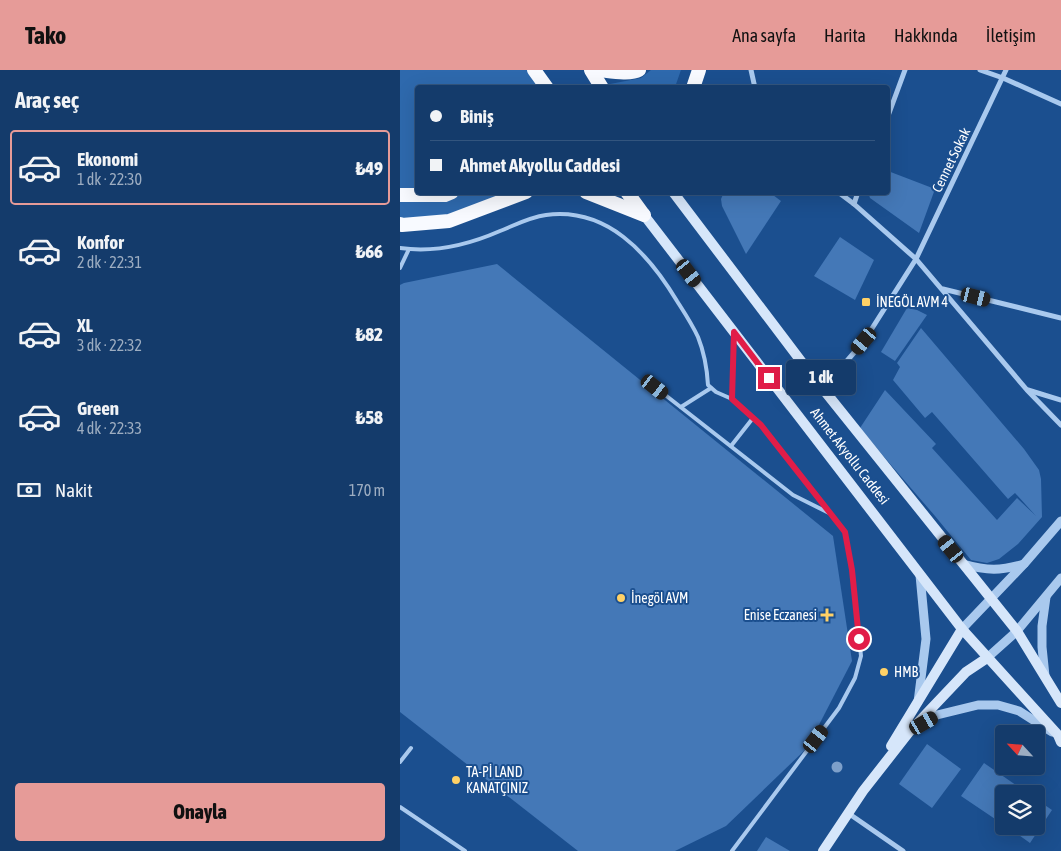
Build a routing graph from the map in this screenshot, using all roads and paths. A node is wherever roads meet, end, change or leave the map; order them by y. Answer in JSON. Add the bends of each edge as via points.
{"nodes":[{"id":1,"x":591,"y":70,"type":"edge"},
{"id":2,"x":598,"y":70,"type":"edge"},
{"id":3,"x":639,"y":70,"type":"edge"},
{"id":4,"x":699,"y":70,"type":"edge"},
{"id":5,"x":751,"y":70,"type":"edge"},
{"id":6,"x":905,"y":70,"type":"edge"},
{"id":7,"x":980,"y":70,"type":"edge"},
{"id":8,"x":1006,"y":70,"type":"edge"},
{"id":9,"x":535,"y":71,"type":"edge"},
{"id":10,"x":1003,"y":78,"type":"junction"},
{"id":11,"x":537,"y":85,"type":"edge"},
{"id":12,"x":545,"y":85,"type":"edge"},
{"id":13,"x":600,"y":85,"type":"edge"},
{"id":14,"x":695,"y":85,"type":"edge"},
{"id":15,"x":754,"y":85,"type":"edge"},
{"id":16,"x":1061,"y":104,"type":"edge"},
{"id":17,"x":890,"y":111,"type":"edge"},
{"id":18,"x":400,"y":195,"type":"edge"},
{"id":19,"x":415,"y":195,"type":"edge"},
{"id":20,"x":415,"y":195,"type":"edge"},
{"id":21,"x":445,"y":195,"type":"edge"},
{"id":22,"x":518,"y":195,"type":"edge"},
{"id":23,"x":594,"y":195,"type":"edge"},
{"id":24,"x":629,"y":195,"type":"edge"},
{"id":25,"x":674,"y":195,"type":"edge"},
{"id":26,"x":842,"y":195,"type":"edge"},
{"id":27,"x":857,"y":195,"type":"edge"},
{"id":28,"x":854,"y":204,"type":"junction"},
{"id":29,"x":644,"y":215,"type":"junction"},
{"id":30,"x":400,"y":224,"type":"edge"},
{"id":31,"x":400,"y":248,"type":"edge"},
{"id":32,"x":409,"y":248,"type":"junction"},
{"id":33,"x":916,"y":259,"type":"junction"},
{"id":34,"x":400,"y":268,"type":"edge"},
{"id":35,"x":942,"y":288,"type":"junction"},
{"id":36,"x":1061,"y":318,"type":"edge"},
{"id":37,"x":734,"y":332,"type":"junction"},
{"id":38,"x":807,"y":369,"type":"junction"},
{"id":39,"x":840,"y":369,"type":"junction"},
{"id":40,"x":655,"y":387,"type":"dead end"},
{"id":41,"x":711,"y":388,"type":"junction"},
{"id":42,"x":1028,"y":390,"type":"junction"},
{"id":43,"x":830,"y":398,"type":"junction"},
{"id":44,"x":732,"y":399,"type":"junction"},
{"id":45,"x":1061,"y":400,"type":"edge"},
{"id":46,"x":681,"y":407,"type":"junction"},
{"id":47,"x":753,"y":418,"type":"junction"},
{"id":48,"x":1061,"y":425,"type":"edge"},
{"id":49,"x":731,"y":446,"type":"junction"},
{"id":50,"x":832,"y":514,"type":"junction"},
{"id":51,"x":1061,"y":521,"type":"edge"},
{"id":52,"x":1061,"y":530,"type":"edge"},
{"id":53,"x":964,"y":564,"type":"junction"},
{"id":54,"x":1024,"y":564,"type":"junction"},
{"id":55,"x":920,"y":575,"type":"junction"},
{"id":56,"x":1059,"y":584,"type":"edge"},
{"id":57,"x":1046,"y":597,"type":"junction"},
{"id":58,"x":991,"y":598,"type":"junction"},
{"id":59,"x":962,"y":629,"type":"junction"},
{"id":60,"x":1017,"y":631,"type":"junction"},
{"id":61,"x":987,"y":658,"type":"junction"},
{"id":62,"x":1045,"y":676,"type":"junction"},
{"id":63,"x":918,"y":702,"type":"junction"},
{"id":64,"x":1061,"y":703,"type":"edge"},
{"id":65,"x":910,"y":731,"type":"junction"},
{"id":66,"x":1059,"y":739,"type":"edge"},
{"id":67,"x":410,"y":748,"type":"dead end"},
{"id":68,"x":400,"y":762,"type":"edge"},
{"id":69,"x":864,"y":790,"type":"junction"},
{"id":70,"x":400,"y":807,"type":"edge"},
{"id":71,"x":848,"y":813,"type":"junction"},
{"id":72,"x":465,"y":851,"type":"edge"},
{"id":73,"x":732,"y":851,"type":"edge"},
{"id":74,"x":823,"y":851,"type":"edge"},
{"id":75,"x":903,"y":851,"type":"edge"}],
"edges":[{"from":1,"to":13,"type":"highway"},
{"from":2,"to":3,"type":"highway"},
{"from":4,"to":14,"type":"highway"},
{"from":5,"to":15,"type":"street"},
{"from":6,"to":17,"type":"street"},
{"from":7,"to":10,"type":"street"},
{"from":8,"to":10,"type":"street","name":"Cennet Sokak"},
{"from":9,"to":11,"type":"highway"},
{"from":9,"to":12,"type":"highway"},
{"from":10,"to":16,"type":"street"},
{"from":10,"to":33,"type":"street","name":"Cennet Sokak"},
{"from":18,"to":20,"type":"highway"},
{"from":19,"to":21,"type":"highway"},
{"from":22,"to":30,"type":"highway","via":[[449,222]]},
{"from":23,"to":29,"type":"highway"},
{"from":24,"to":29,"type":"highway"},
{"from":25,"to":38,"type":"main road"},
{"from":26,"to":28,"type":"street"},
{"from":27,"to":28,"type":"street"},
{"from":28,"to":33,"type":"street"},
{"from":29,"to":37,"type":"main road","name":"Ahmet Akyollu Caddesi"},
{"from":31,"to":32,"type":"lane"},
{"from":32,"to":34,"type":"lane"},
{"from":32,"to":41,"type":"lane","via":[[442,248],[469,243],[545,215],[572,215],[607,225],[647,258],[665,282],[697,335]]},
{"from":33,"to":35,"type":"street"},
{"from":33,"to":39,"type":"street","name":"Cennet Sokak","via":[[864,341]]},
{"from":35,"to":36,"type":"street"},
{"from":35,"to":42,"type":"street"},
{"from":37,"to":44,"type":"lane"},
{"from":37,"to":55,"type":"main road","name":"Ahmet Akyollu Caddesi"},
{"from":38,"to":39,"type":"street","via":[[822,372]]},
{"from":38,"to":43,"type":"main road"},
{"from":39,"to":43,"type":"street","name":"Cennet Sokak"},
{"from":40,"to":46,"type":"lane"},
{"from":41,"to":44,"type":"lane"},
{"from":41,"to":46,"type":"lane"},
{"from":42,"to":45,"type":"street"},
{"from":42,"to":48,"type":"street"},
{"from":43,"to":53,"type":"main road"},
{"from":44,"to":47,"type":"lane"},
{"from":46,"to":49,"type":"lane"},
{"from":47,"to":49,"type":"lane"},
{"from":47,"to":50,"type":"lane"},
{"from":49,"to":50,"type":"lane","via":[[793,495]]},
{"from":50,"to":73,"type":"lane","via":[[845,532],[852,570],[861,656],[855,678],[839,708]]},
{"from":51,"to":54,"type":"street"},
{"from":52,"to":54,"type":"street"},
{"from":53,"to":54,"type":"street","via":[[980,569],[1006,569]]},
{"from":53,"to":58,"type":"main road"},
{"from":54,"to":58,"type":"street"},
{"from":55,"to":59,"type":"main road","name":"Ahmet Akyollu Caddesi"},
{"from":55,"to":63,"type":"street","via":[[926,639]]},
{"from":56,"to":57,"type":"street"},
{"from":57,"to":60,"type":"street"},
{"from":57,"to":62,"type":"street","via":[[1042,626]]},
{"from":58,"to":59,"type":"street"},
{"from":58,"to":60,"type":"main road"},
{"from":59,"to":61,"type":"main road","name":"Ahmet Akyollu Caddesi"},
{"from":59,"to":63,"type":"main road"},
{"from":60,"to":61,"type":"street"},
{"from":60,"to":62,"type":"main road"},
{"from":61,"to":65,"type":"main road","via":[[966,672]]},
{"from":61,"to":66,"type":"main road","name":"Ahmet Akyollu Caddesi"},
{"from":62,"to":64,"type":"main road"},
{"from":63,"to":69,"type":"main road"},
{"from":65,"to":66,"type":"street","via":[[937,715],[998,705],[1019,711]]},
{"from":65,"to":69,"type":"main road"},
{"from":67,"to":68,"type":"lane"},
{"from":69,"to":71,"type":"main road"},
{"from":70,"to":72,"type":"lane"},
{"from":71,"to":74,"type":"main road"},
{"from":71,"to":75,"type":"street"}]}
